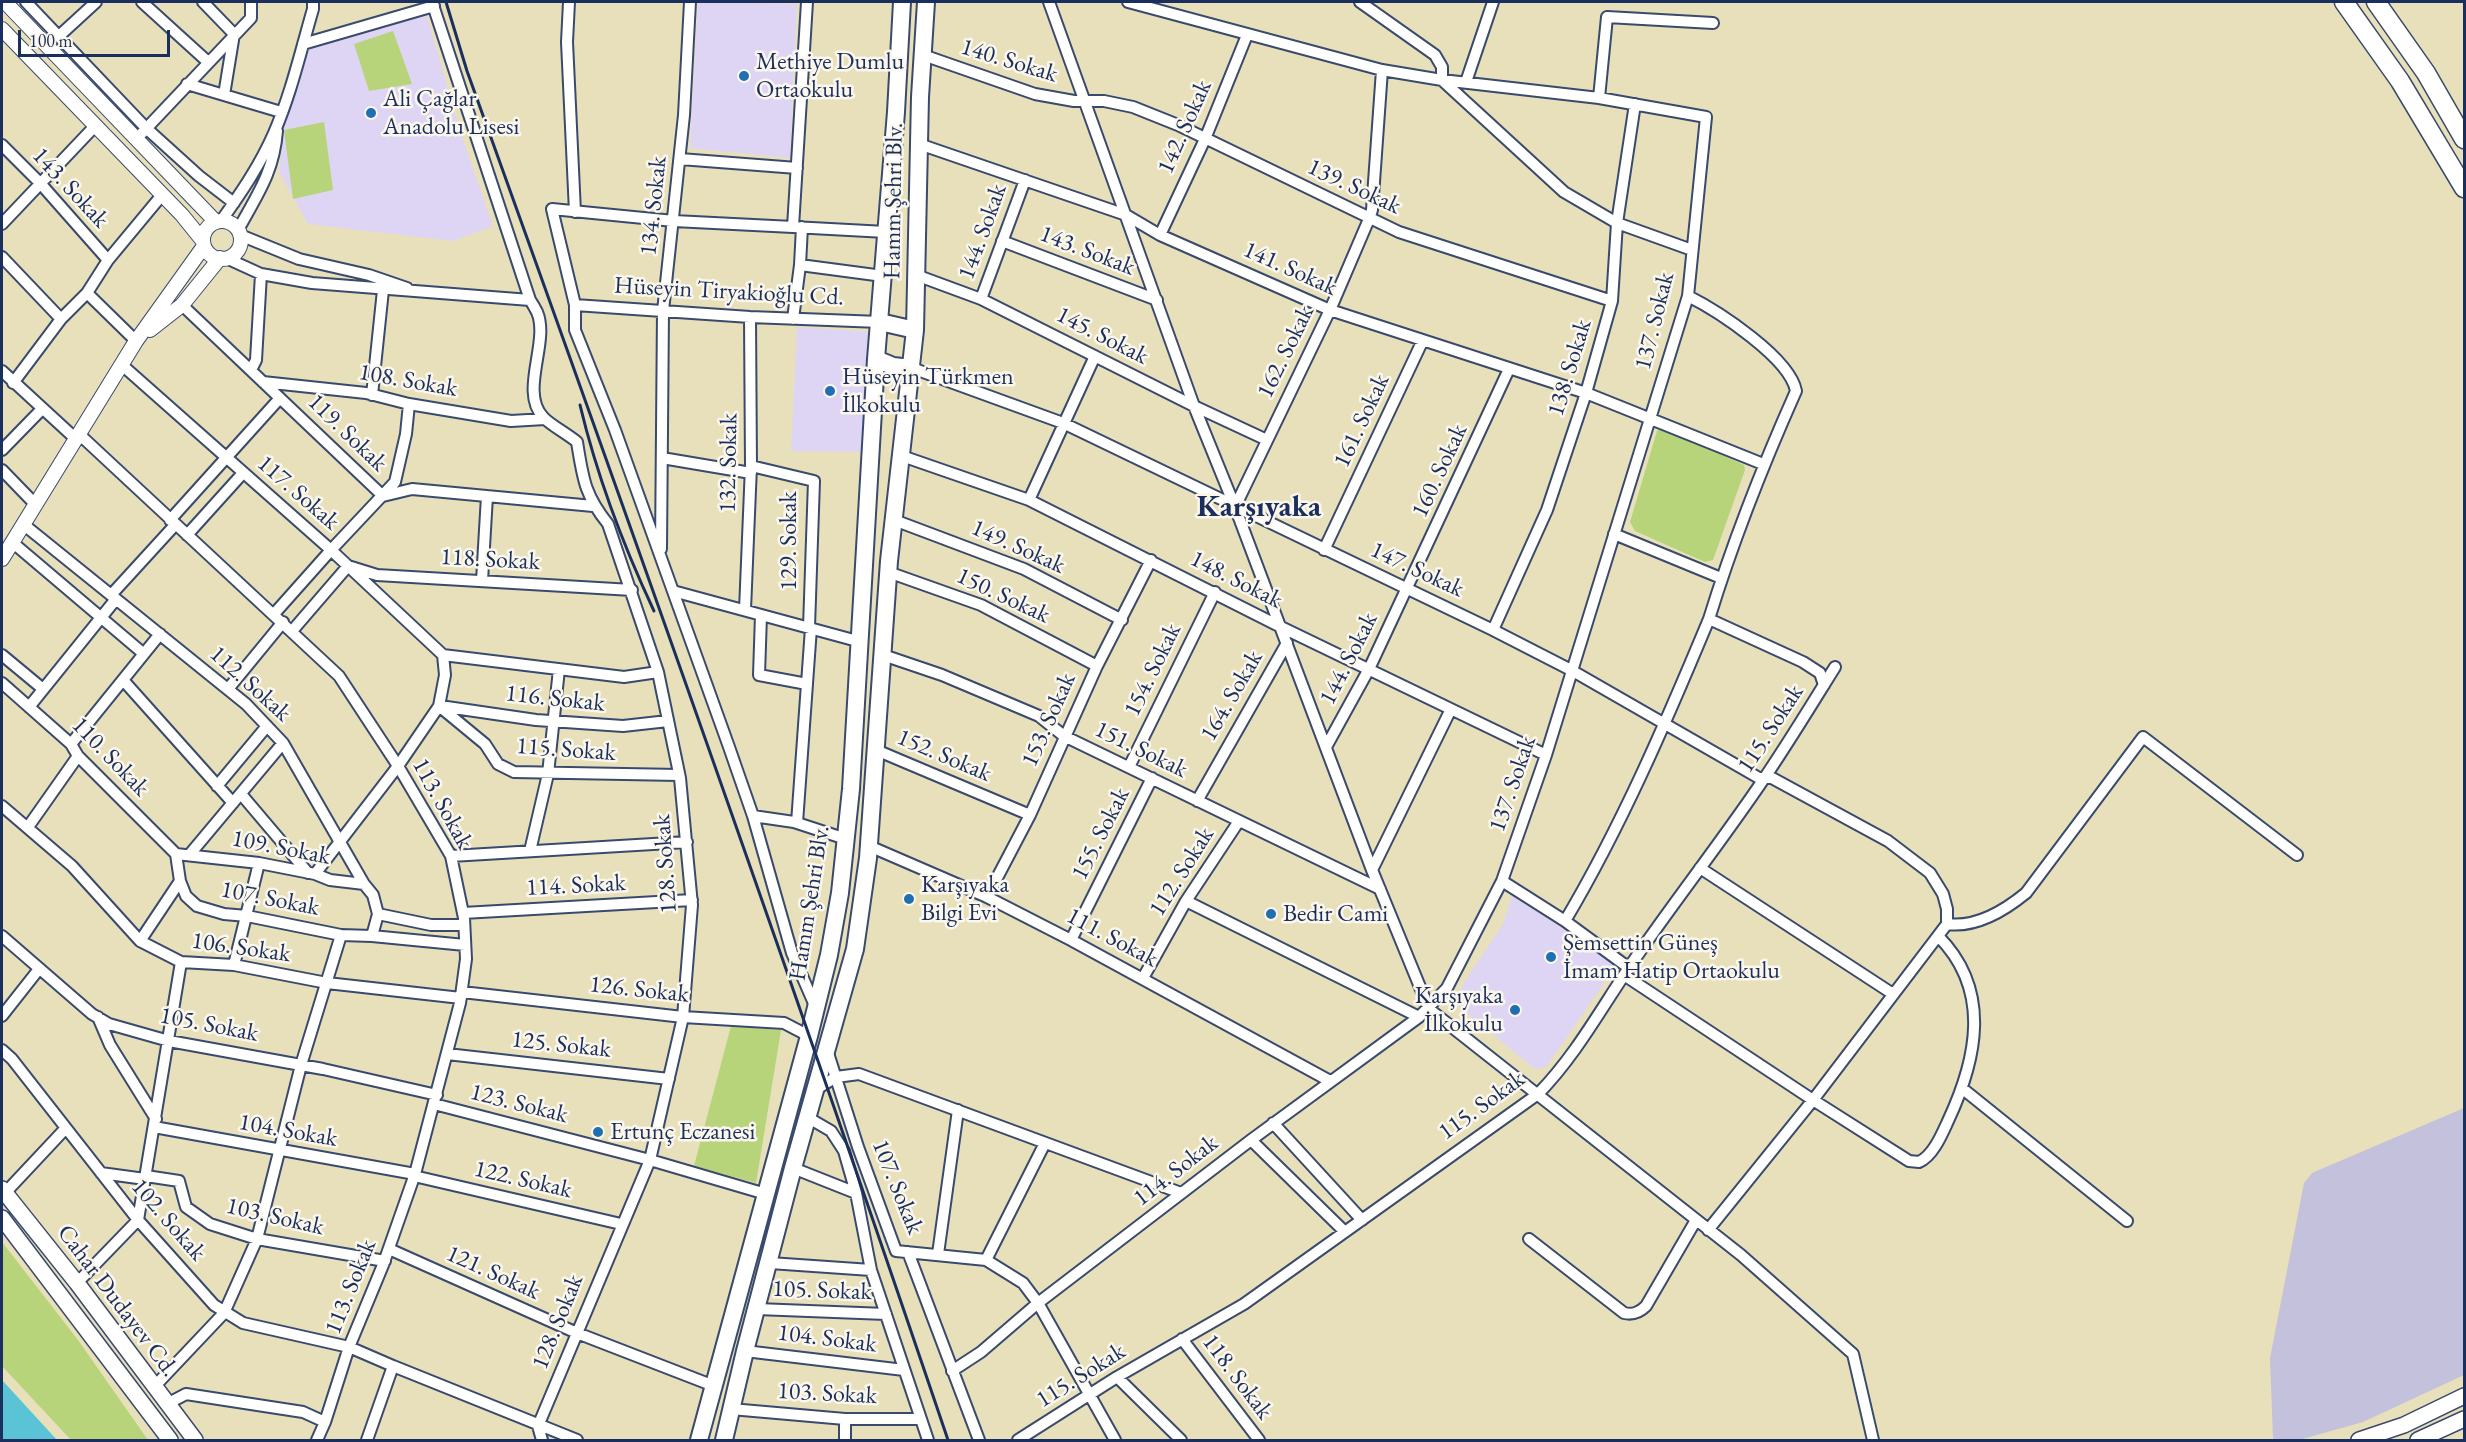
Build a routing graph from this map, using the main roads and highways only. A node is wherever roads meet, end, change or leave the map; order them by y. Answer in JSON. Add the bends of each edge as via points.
{"nodes":[{"id":1,"x":902,"y":2,"type":"edge"},
{"id":2,"x":926,"y":2,"type":"edge"},
{"id":3,"x":2344,"y":2,"type":"edge"},
{"id":4,"x":2376,"y":2,"type":"edge"},
{"id":5,"x":2464,"y":139,"type":"edge"},
{"id":6,"x":2464,"y":188,"type":"edge"},
{"id":7,"x":880,"y":322,"type":"junction"},
{"id":8,"x":915,"y":330,"type":"junction"},
{"id":9,"x":876,"y":359,"type":"junction"},
{"id":10,"x":912,"y":368,"type":"junction"},
{"id":11,"x":3,"y":1191,"type":"edge"},
{"id":12,"x":2,"y":1218,"type":"edge"},
{"id":13,"x":2464,"y":1396,"type":"edge"},
{"id":14,"x":2464,"y":1419,"type":"edge"},
{"id":15,"x":170,"y":1440,"type":"edge"},
{"id":16,"x":195,"y":1440,"type":"edge"},
{"id":17,"x":699,"y":1440,"type":"edge"},
{"id":18,"x":724,"y":1440,"type":"edge"},
{"id":19,"x":2358,"y":1440,"type":"edge"},
{"id":20,"x":2418,"y":1440,"type":"edge"}],
"edges":[{"from":1,"to":7,"type":"main road","name":"Hamm Şehri Blv."},
{"from":2,"to":8,"type":"main road","name":"Hamm Şehri Blv."},
{"from":3,"to":6,"type":"highway","via":[[2400,81]]},
{"from":4,"to":5,"type":"highway","via":[[2426,73]]},
{"from":7,"to":8,"type":"main road"},
{"from":7,"to":9,"type":"main road","name":"Hamm Şehri Blv."},
{"from":8,"to":10,"type":"main road","name":"Hamm Şehri Blv."},
{"from":9,"to":10,"type":"main road"},
{"from":9,"to":17,"type":"main road","name":"Hamm Şehri Blv.","via":[[861,642],[838,903],[816,1008]]},
{"from":10,"to":18,"type":"main road","name":"Hamm Şehri Blv.","via":[[888,572],[869,846],[855,949],[793,1168]]},
{"from":11,"to":16,"type":"main road","name":"Cahar Dudayev Cd."},
{"from":12,"to":15,"type":"main road","name":"Cahar Dudayev Cd."},
{"from":13,"to":19,"type":"main road","via":[[2404,1425]]},
{"from":14,"to":20,"type":"main road"}]}
